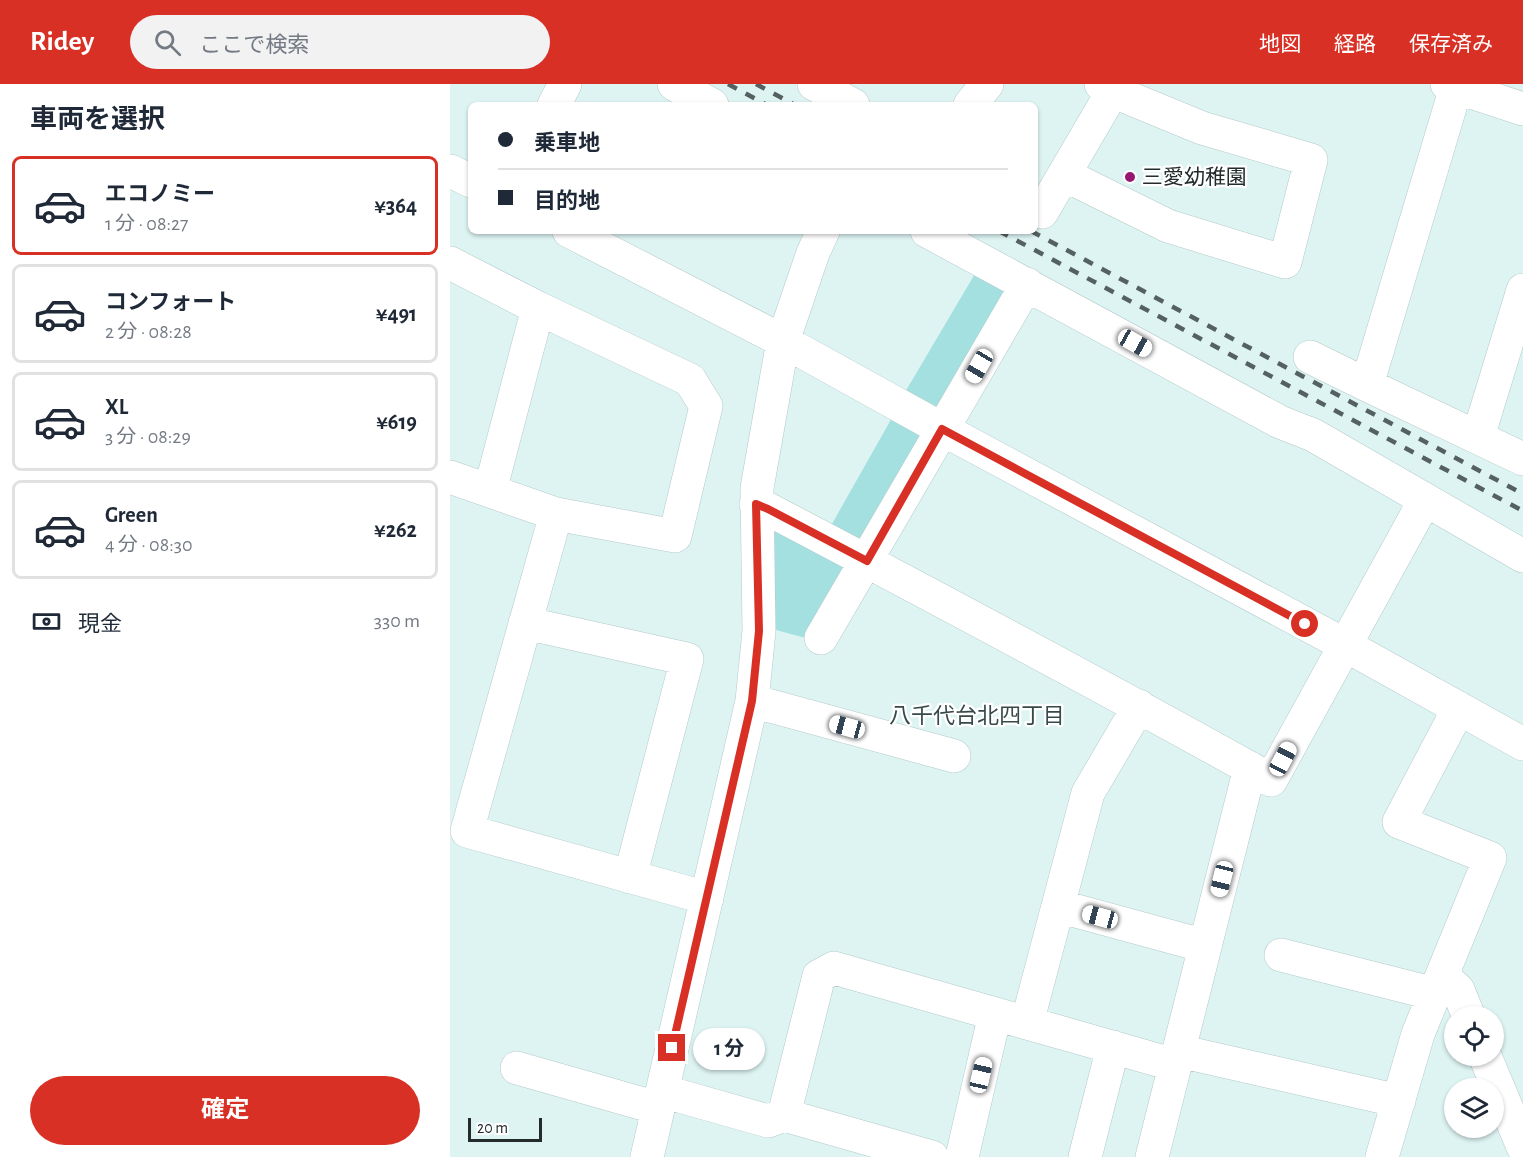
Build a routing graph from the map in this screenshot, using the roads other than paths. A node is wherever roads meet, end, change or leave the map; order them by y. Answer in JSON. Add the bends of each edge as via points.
{"nodes":[{"id":1,"x":564,"y":84,"type":"edge"},
{"id":2,"x":674,"y":84,"type":"edge"},
{"id":3,"x":814,"y":84,"type":"edge"},
{"id":4,"x":987,"y":84,"type":"edge"},
{"id":5,"x":1454,"y":85,"type":"edge"},
{"id":6,"x":1110,"y":86,"type":"edge"},
{"id":7,"x":853,"y":98,"type":"edge"},
{"id":8,"x":555,"y":102,"type":"edge"},
{"id":9,"x":707,"y":102,"type":"edge"},
{"id":10,"x":972,"y":102,"type":"edge"},
{"id":11,"x":1523,"y":109,"type":"edge"},
{"id":12,"x":450,"y":171,"type":"edge"},
{"id":13,"x":1065,"y":175,"type":"junction"},
{"id":14,"x":468,"y":180,"type":"edge"},
{"id":15,"x":1042,"y":212,"type":"dead end"},
{"id":16,"x":575,"y":234,"type":"edge"},
{"id":17,"x":822,"y":234,"type":"edge"},
{"id":18,"x":933,"y":234,"type":"edge"},
{"id":19,"x":450,"y":263,"type":"edge"},
{"id":20,"x":1027,"y":284,"type":"junction"},
{"id":21,"x":1523,"y":290,"type":"edge"},
{"id":22,"x":538,"y":308,"type":"junction"},
{"id":23,"x":783,"y":341,"type":"junction"},
{"id":24,"x":1310,"y":357,"type":"dead end"},
{"id":25,"x":1367,"y":385,"type":"junction"},
{"id":26,"x":942,"y":429,"type":"junction"},
{"id":27,"x":1478,"y":437,"type":"junction"},
{"id":28,"x":1523,"y":459,"type":"edge"},
{"id":29,"x":450,"y":477,"type":"edge"},
{"id":30,"x":490,"y":490,"type":"junction"},
{"id":31,"x":1425,"y":500,"type":"junction"},
{"id":32,"x":756,"y":504,"type":"junction"},
{"id":33,"x":556,"y":514,"type":"junction"},
{"id":34,"x":1523,"y":556,"type":"edge"},
{"id":35,"x":867,"y":561,"type":"junction"},
{"id":36,"x":525,"y":623,"type":"junction"},
{"id":37,"x":821,"y":638,"type":"dead end"},
{"id":38,"x":1345,"y":645,"type":"junction"},
{"id":39,"x":752,"y":701,"type":"junction"},
{"id":40,"x":1139,"y":706,"type":"junction"},
{"id":41,"x":1459,"y":708,"type":"junction"},
{"id":42,"x":1523,"y":744,"type":"edge"},
{"id":43,"x":954,"y":756,"type":"dead end"},
{"id":44,"x":1250,"y":768,"type":"junction"},
{"id":45,"x":630,"y":877,"type":"junction"},
{"id":46,"x":706,"y":898,"type":"junction"},
{"id":47,"x":1058,"y":906,"type":"junction"},
{"id":48,"x":1205,"y":946,"type":"junction"},
{"id":49,"x":1281,"y":955,"type":"dead end"},
{"id":50,"x":1439,"y":984,"type":"junction"},
{"id":51,"x":1465,"y":1006,"type":"edge"},
{"id":52,"x":995,"y":1014,"type":"junction"},
{"id":53,"x":1027,"y":1023,"type":"junction"},
{"id":54,"x":1113,"y":1047,"type":"junction"},
{"id":55,"x":1177,"y":1058,"type":"junction"},
{"id":56,"x":1489,"y":1066,"type":"edge"},
{"id":57,"x":517,"y":1068,"type":"dead end"},
{"id":58,"x":659,"y":1101,"type":"junction"},
{"id":59,"x":1399,"y":1101,"type":"junction"},
{"id":60,"x":784,"y":1115,"type":"junction"},
{"id":61,"x":1523,"y":1147,"type":"edge"},
{"id":62,"x":647,"y":1157,"type":"edge"},
{"id":63,"x":932,"y":1157,"type":"edge"},
{"id":64,"x":962,"y":1157,"type":"edge"},
{"id":65,"x":1085,"y":1157,"type":"edge"},
{"id":66,"x":1152,"y":1157,"type":"edge"},
{"id":67,"x":1383,"y":1157,"type":"edge"}],
"edges":[{"from":1,"to":8,"type":"street"},
{"from":2,"to":9,"type":"street"},
{"from":3,"to":7,"type":"street"},
{"from":4,"to":10,"type":"street"},
{"from":5,"to":11,"type":"street"},
{"from":5,"to":25,"type":"street"},
{"from":6,"to":13,"type":"street"},
{"from":6,"to":13,"type":"street","via":[[1202,128],[1311,160],[1285,262],[1168,226]]},
{"from":12,"to":14,"type":"street"},
{"from":13,"to":15,"type":"street"},
{"from":16,"to":23,"type":"street"},
{"from":17,"to":23,"type":"street"},
{"from":18,"to":20,"type":"street"},
{"from":19,"to":22,"type":"street"},
{"from":20,"to":26,"type":"street"},
{"from":20,"to":31,"type":"street","via":[[1280,422],[1313,435]]},
{"from":21,"to":27,"type":"street"},
{"from":22,"to":30,"type":"street"},
{"from":22,"to":33,"type":"street","via":[[690,380],[706,406],[675,536]]},
{"from":23,"to":26,"type":"street"},
{"from":23,"to":32,"type":"street"},
{"from":24,"to":25,"type":"street"},
{"from":25,"to":27,"type":"street"},
{"from":26,"to":35,"type":"street"},
{"from":26,"to":38,"type":"street"},
{"from":27,"to":28,"type":"street"},
{"from":29,"to":30,"type":"street"},
{"from":30,"to":33,"type":"street"},
{"from":31,"to":34,"type":"street"},
{"from":31,"to":38,"type":"street"},
{"from":32,"to":35,"type":"street"},
{"from":32,"to":39,"type":"street","via":[[759,631]]},
{"from":33,"to":36,"type":"street"},
{"from":35,"to":37,"type":"street"},
{"from":35,"to":40,"type":"street"},
{"from":36,"to":45,"type":"street","via":[[467,831]]},
{"from":36,"to":45,"type":"street","via":[[687,659]]},
{"from":38,"to":41,"type":"street"},
{"from":38,"to":44,"type":"street","via":[[1272,780]]},
{"from":39,"to":43,"type":"street"},
{"from":39,"to":46,"type":"street"},
{"from":40,"to":44,"type":"street"},
{"from":40,"to":47,"type":"street","via":[[1088,793]]},
{"from":41,"to":42,"type":"street"},
{"from":41,"to":50,"type":"street","via":[[1399,822],[1490,858]]},
{"from":44,"to":48,"type":"street"},
{"from":45,"to":46,"type":"street"},
{"from":46,"to":58,"type":"street"},
{"from":47,"to":48,"type":"street"},
{"from":47,"to":53,"type":"street"},
{"from":48,"to":55,"type":"street"},
{"from":49,"to":50,"type":"street"},
{"from":50,"to":51,"type":"street","via":[[1458,990]]},
{"from":50,"to":59,"type":"street","via":[[1418,1034]]},
{"from":52,"to":53,"type":"street"},
{"from":52,"to":60,"type":"street","via":[[834,968],[819,976]]},
{"from":52,"to":64,"type":"street"},
{"from":53,"to":54,"type":"street"},
{"from":54,"to":55,"type":"street"},
{"from":54,"to":65,"type":"street"},
{"from":55,"to":59,"type":"street"},
{"from":55,"to":66,"type":"street"},
{"from":56,"to":61,"type":"street"},
{"from":57,"to":58,"type":"street","via":[[646,1105]]},
{"from":58,"to":60,"type":"street","via":[[768,1121]]},
{"from":58,"to":62,"type":"street"},
{"from":59,"to":67,"type":"street"},
{"from":60,"to":63,"type":"street"}]}
